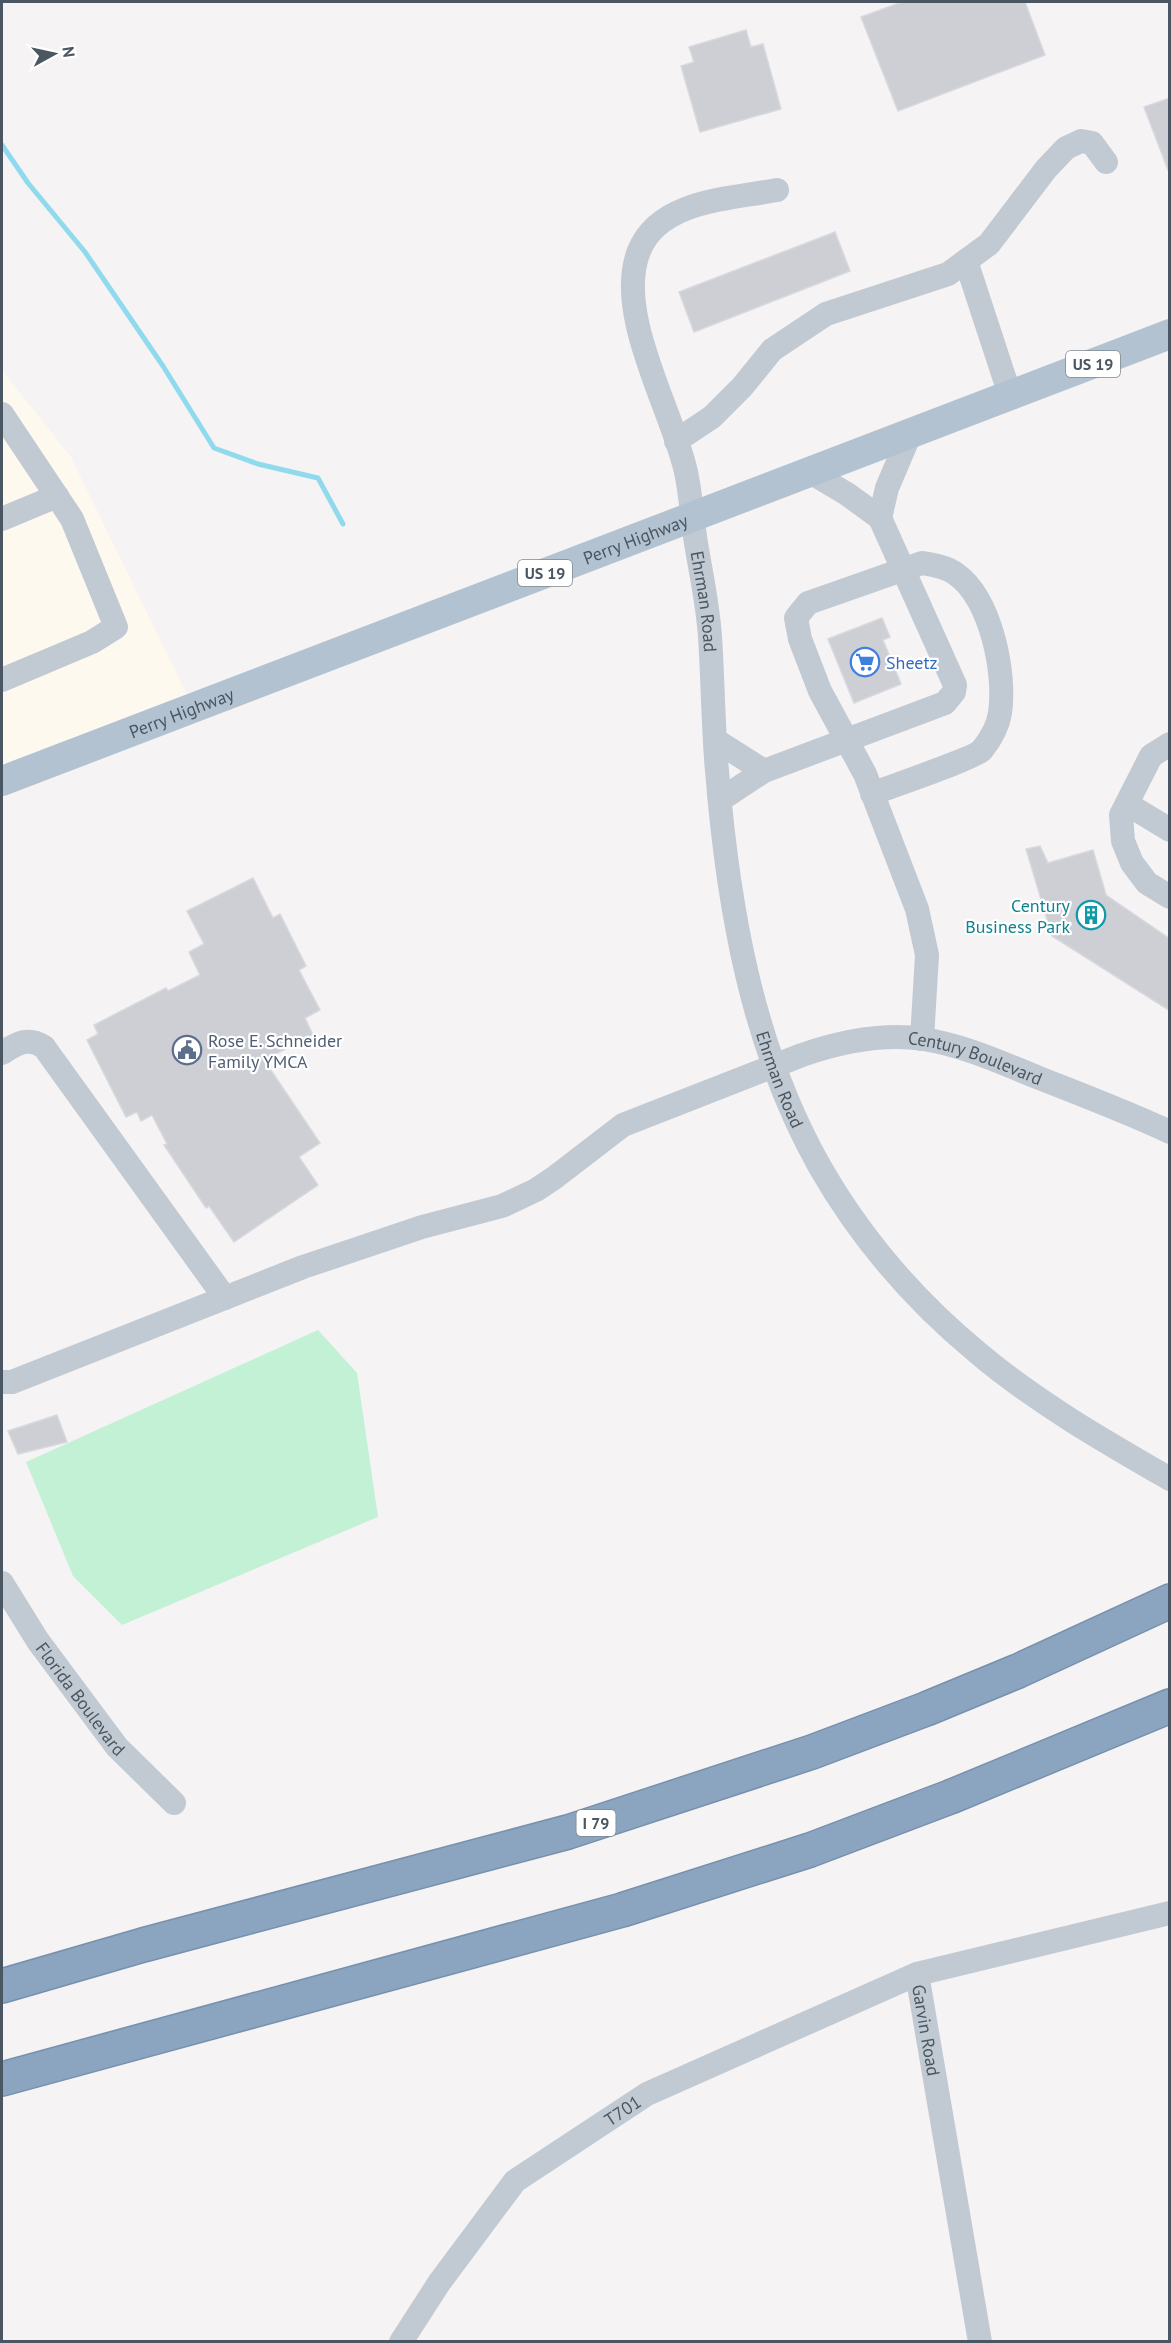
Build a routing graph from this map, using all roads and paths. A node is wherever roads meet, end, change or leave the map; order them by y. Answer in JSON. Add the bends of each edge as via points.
{"nodes":[{"id":1,"x":1106,"y":162,"type":"dead end"},
{"id":2,"x":777,"y":190,"type":"dead end"},
{"id":3,"x":966,"y":261,"type":"junction"},
{"id":4,"x":1170,"y":334,"type":"edge"},
{"id":5,"x":1010,"y":395,"type":"junction"},
{"id":6,"x":2,"y":414,"type":"edge"},
{"id":7,"x":910,"y":434,"type":"junction"},
{"id":8,"x":676,"y":441,"type":"junction"},
{"id":9,"x":810,"y":472,"type":"junction"},
{"id":10,"x":57,"y":496,"type":"junction"},
{"id":11,"x":692,"y":517,"type":"junction"},
{"id":12,"x":880,"y":518,"type":"junction"},
{"id":13,"x":2,"y":519,"type":"edge"},
{"id":14,"x":903,"y":570,"type":"junction"},
{"id":15,"x":2,"y":680,"type":"edge"},
{"id":16,"x":715,"y":740,"type":"junction"},
{"id":17,"x":846,"y":741,"type":"junction"},
{"id":18,"x":1170,"y":744,"type":"edge"},
{"id":19,"x":764,"y":771,"type":"junction"},
{"id":20,"x":2,"y":781,"type":"edge"},
{"id":21,"x":872,"y":794,"type":"junction"},
{"id":22,"x":720,"y":800,"type":"junction"},
{"id":23,"x":1127,"y":804,"type":"junction"},
{"id":24,"x":1170,"y":830,"type":"edge"},
{"id":25,"x":1170,"y":897,"type":"edge"},
{"id":26,"x":922,"y":1039,"type":"junction"},
{"id":27,"x":2,"y":1053,"type":"edge"},
{"id":28,"x":774,"y":1066,"type":"junction"},
{"id":29,"x":1170,"y":1132,"type":"edge"},
{"id":30,"x":225,"y":1298,"type":"junction"},
{"id":31,"x":2,"y":1382,"type":"edge"},
{"id":32,"x":1170,"y":1479,"type":"edge"},
{"id":33,"x":2,"y":1583,"type":"edge"},
{"id":34,"x":1170,"y":1601,"type":"edge"},
{"id":35,"x":1170,"y":1706,"type":"edge"},
{"id":36,"x":174,"y":1803,"type":"dead end"},
{"id":37,"x":1170,"y":1912,"type":"edge"},
{"id":38,"x":917,"y":1974,"type":"junction"},
{"id":39,"x":2,"y":1986,"type":"edge"},
{"id":40,"x":2,"y":2079,"type":"edge"},
{"id":41,"x":401,"y":2342,"type":"edge"},
{"id":42,"x":980,"y":2342,"type":"edge"}],
"edges":[{"from":1,"to":3,"type":"street","via":[[1092,143],[1081,141],[1066,148],[989,244]]},
{"from":2,"to":8,"type":"street","name":"Ehrman Road","via":[[677,212],[660,221],[639,250],[632,294],[636,319]]},
{"from":3,"to":5,"type":"street"},
{"from":3,"to":8,"type":"street","via":[[948,274],[826,314],[772,350],[712,417]]},
{"from":4,"to":5,"type":"main road","name":"Perry Highway","number":"US 19"},
{"from":5,"to":7,"type":"main road","name":"Perry Highway","number":"US 19"},
{"from":6,"to":10,"type":"street"},
{"from":7,"to":9,"type":"main road","name":"Perry Highway","number":"US 19"},
{"from":7,"to":12,"type":"street","via":[[887,488]]},
{"from":8,"to":11,"type":"street","name":"Ehrman Road"},
{"from":9,"to":11,"type":"main road","name":"Perry Highway","number":"US 19"},
{"from":9,"to":12,"type":"street"},
{"from":10,"to":13,"type":"street"},
{"from":10,"to":15,"type":"street","via":[[72,519],[116,627],[92,642]]},
{"from":11,"to":16,"type":"street","name":"Ehrman Road","via":[[710,637]]},
{"from":11,"to":20,"type":"main road","name":"Perry Highway","number":"US 19"},
{"from":12,"to":14,"type":"street"},
{"from":14,"to":17,"type":"street","via":[[808,603],[796,618],[812,671]]},
{"from":14,"to":17,"type":"street","via":[[955,685],[954,692],[945,703]]},
{"from":14,"to":21,"type":"street","via":[[922,563],[940,567],[957,575],[978,599],[996,646],[1002,687],[1000,715],[980,752]]},
{"from":16,"to":19,"type":"street"},
{"from":16,"to":22,"type":"street","name":"Ehrman Road"},
{"from":17,"to":19,"type":"street"},
{"from":17,"to":21,"type":"street"},
{"from":18,"to":23,"type":"street","via":[[1151,756]]},
{"from":19,"to":22,"type":"street"},
{"from":21,"to":26,"type":"street","via":[[917,909],[927,955]]},
{"from":22,"to":28,"type":"street","name":"Ehrman Road","via":[[729,879],[746,970]]},
{"from":23,"to":24,"type":"street"},
{"from":23,"to":25,"type":"street","via":[[1121,814],[1123,841],[1132,863],[1147,883]]},
{"from":26,"to":28,"type":"street","name":"Century Boulevard","via":[[865,1040],[816,1050]]},
{"from":26,"to":29,"type":"street","name":"Century Boulevard","via":[[994,1060]]},
{"from":27,"to":30,"type":"street","via":[[17,1043],[37,1042],[44,1047]]},
{"from":28,"to":30,"type":"street","name":"Century Boulevard","via":[[623,1125],[554,1178],[502,1206],[382,1239]]},
{"from":28,"to":32,"type":"street","name":"Ehrman Road","via":[[803,1135],[836,1193],[911,1290],[955,1334],[1006,1375]]},
{"from":30,"to":31,"type":"street","name":"Century Boulevard","via":[[12,1382]]},
{"from":33,"to":36,"type":"street","name":"Florida Boulevard","via":[[38,1641],[117,1747]]},
{"from":34,"to":39,"type":"highway","number":"I 79","via":[[926,1709],[568,1832]]},
{"from":35,"to":40,"type":"highway","via":[[810,1850],[622,1910]]},
{"from":37,"to":38,"type":"street","name":"Garvin Road"},
{"from":38,"to":41,"type":"street","name":"T701","via":[[647,2094],[515,2181],[439,2283]]},
{"from":38,"to":42,"type":"street","name":"Garvin Road"}]}
